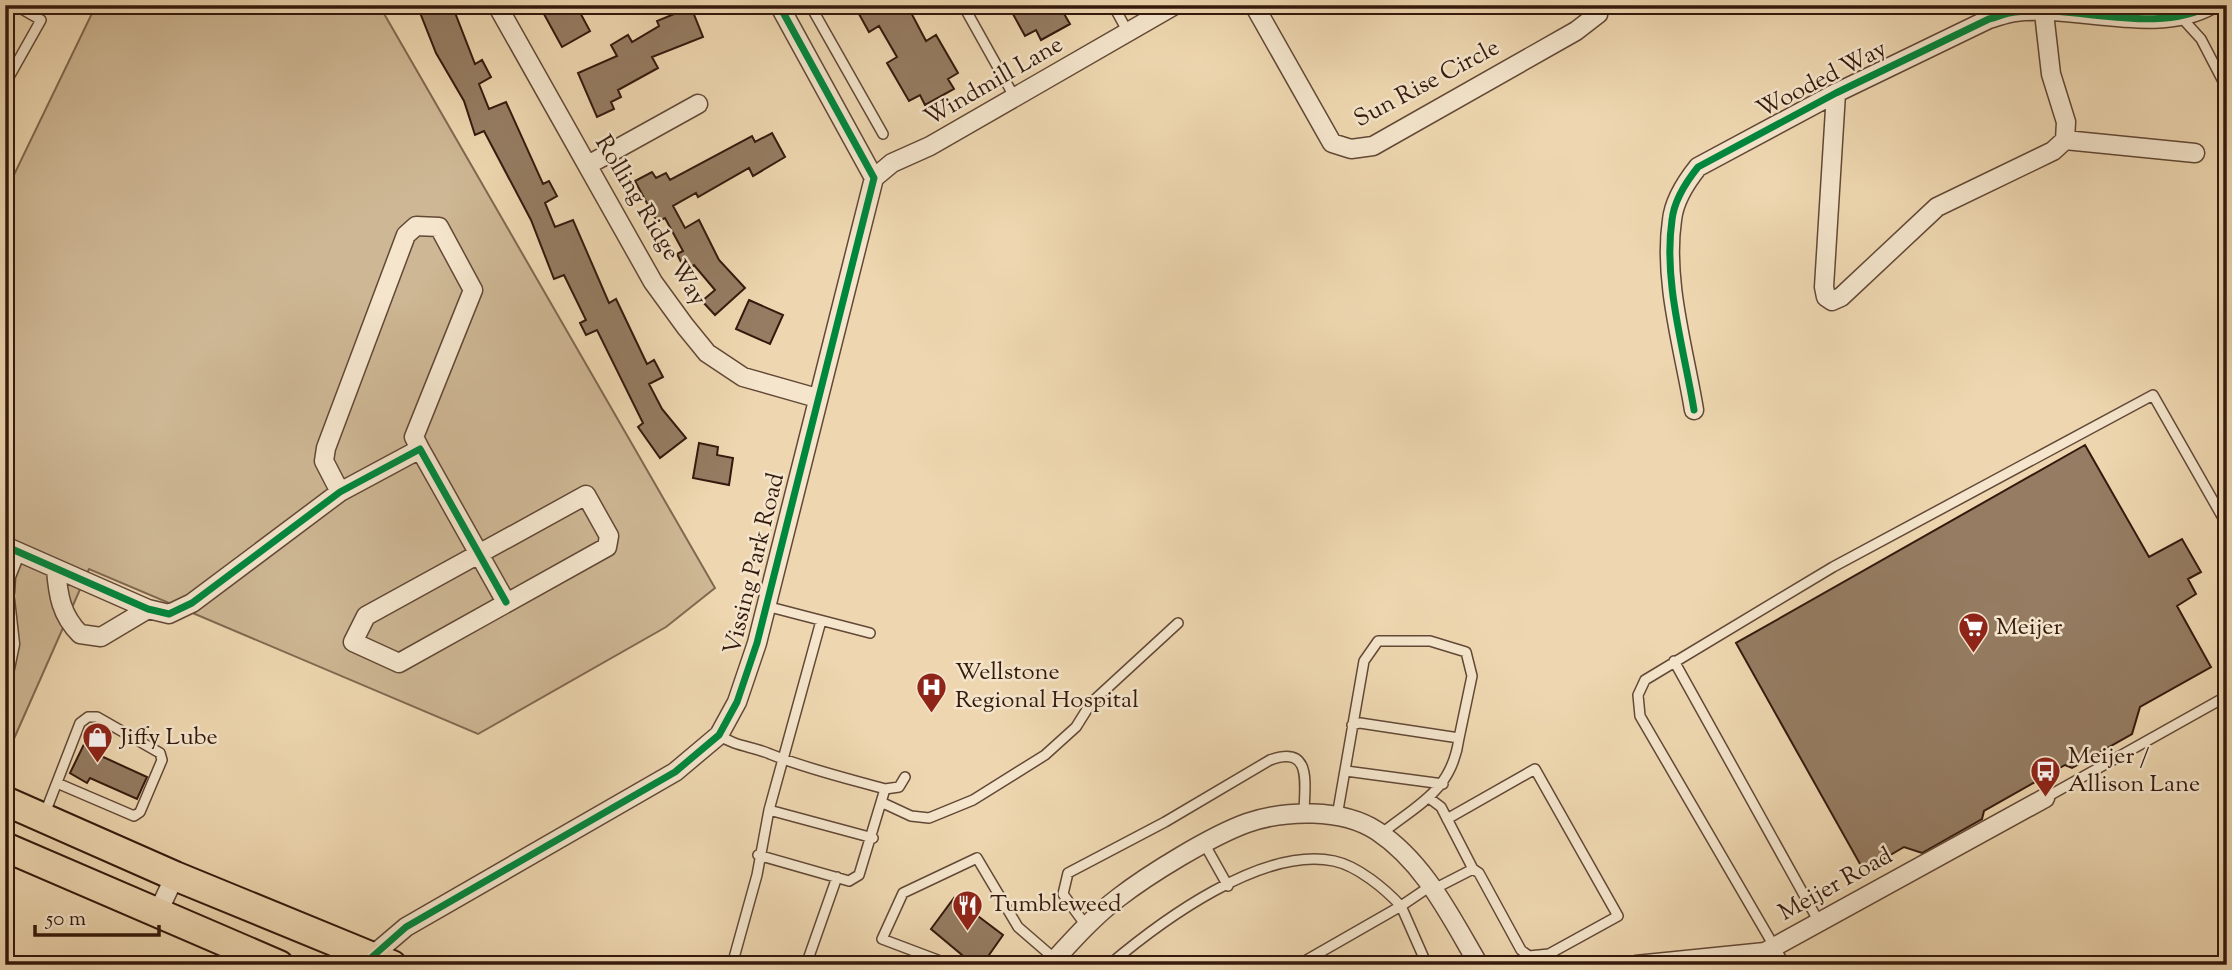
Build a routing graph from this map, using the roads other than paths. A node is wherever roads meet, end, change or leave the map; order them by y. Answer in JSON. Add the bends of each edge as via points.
{"nodes":[{"id":1,"x":15,"y":5,"type":"edge"},
{"id":2,"x":497,"y":5,"type":"edge"},
{"id":3,"x":779,"y":5,"type":"edge"},
{"id":4,"x":810,"y":5,"type":"edge"},
{"id":5,"x":963,"y":5,"type":"edge"},
{"id":6,"x":1113,"y":5,"type":"edge"},
{"id":7,"x":1175,"y":5,"type":"edge"},
{"id":8,"x":1254,"y":5,"type":"edge"},
{"id":9,"x":1596,"y":5,"type":"edge"},
{"id":10,"x":2211,"y":5,"type":"edge"},
{"id":11,"x":2044,"y":13,"type":"junction"},
{"id":12,"x":2171,"y":13,"type":"edge"},
{"id":13,"x":1129,"y":34,"type":"junction"},
{"id":14,"x":5,"y":84,"type":"edge"},
{"id":15,"x":2227,"y":89,"type":"edge"},
{"id":16,"x":1836,"y":93,"type":"junction"},
{"id":17,"x":1015,"y":98,"type":"junction"},
{"id":18,"x":698,"y":104,"type":"dead end"},
{"id":19,"x":883,"y":134,"type":"dead end"},
{"id":20,"x":2065,"y":140,"type":"junction"},
{"id":21,"x":2194,"y":153,"type":"dead end"},
{"id":22,"x":587,"y":165,"type":"junction"},
{"id":23,"x":874,"y":178,"type":"junction"},
{"id":24,"x":817,"y":398,"type":"junction"},
{"id":25,"x":1694,"y":410,"type":"dead end"},
{"id":26,"x":420,"y":449,"type":"junction"},
{"id":27,"x":340,"y":492,"type":"junction"},
{"id":28,"x":2227,"y":525,"type":"edge"},
{"id":29,"x":11,"y":549,"type":"edge"},
{"id":30,"x":479,"y":554,"type":"junction"},
{"id":31,"x":56,"y":569,"type":"junction"},
{"id":32,"x":5,"y":592,"type":"edge"},
{"id":33,"x":5,"y":600,"type":"edge"},
{"id":34,"x":506,"y":602,"type":"junction"},
{"id":35,"x":764,"y":606,"type":"junction"},
{"id":36,"x":148,"y":609,"type":"junction"},
{"id":37,"x":821,"y":621,"type":"junction"},
{"id":38,"x":1178,"y":623,"type":"dead end"},
{"id":39,"x":870,"y":633,"type":"dead end"},
{"id":40,"x":1674,"y":660,"type":"junction"},
{"id":41,"x":5,"y":668,"type":"edge"},
{"id":42,"x":2227,"y":696,"type":"edge"},
{"id":43,"x":1352,"y":725,"type":"junction"},
{"id":44,"x":719,"y":735,"type":"junction"},
{"id":45,"x":1460,"y":738,"type":"junction"},
{"id":46,"x":784,"y":761,"type":"junction"},
{"id":47,"x":1346,"y":771,"type":"junction"},
{"id":48,"x":905,"y":777,"type":"dead end"},
{"id":49,"x":57,"y":782,"type":"junction"},
{"id":50,"x":1443,"y":784,"type":"junction"},
{"id":51,"x":885,"y":789,"type":"junction"},
{"id":52,"x":1429,"y":798,"type":"junction"},
{"id":53,"x":2045,"y":799,"type":"joint"},
{"id":54,"x":5,"y":801,"type":"edge"},
{"id":55,"x":883,"y":803,"type":"junction"},
{"id":56,"x":769,"y":810,"type":"junction"},
{"id":57,"x":1304,"y":814,"type":"junction"},
{"id":58,"x":1337,"y":816,"type":"junction"},
{"id":59,"x":43,"y":818,"type":"junction"},
{"id":60,"x":1447,"y":819,"type":"junction"},
{"id":61,"x":1381,"y":834,"type":"junction"},
{"id":62,"x":873,"y":838,"type":"junction"},
{"id":63,"x":1205,"y":845,"type":"junction"},
{"id":64,"x":5,"y":847,"type":"edge"},
{"id":65,"x":758,"y":855,"type":"junction"},
{"id":66,"x":1473,"y":869,"type":"junction"},
{"id":67,"x":175,"y":876,"type":"junction"},
{"id":68,"x":836,"y":877,"type":"junction"},
{"id":69,"x":1228,"y":886,"type":"junction"},
{"id":70,"x":1433,"y":887,"type":"junction"},
{"id":71,"x":1401,"y":906,"type":"junction"},
{"id":72,"x":157,"y":914,"type":"junction"},
{"id":73,"x":1819,"y":922,"type":"junction"},
{"id":74,"x":1087,"y":927,"type":"junction"},
{"id":75,"x":1775,"y":946,"type":"junction"},
{"id":76,"x":375,"y":962,"type":"edge"},
{"id":77,"x":1052,"y":962,"type":"edge"},
{"id":78,"x":279,"y":965,"type":"edge"},
{"id":79,"x":732,"y":965,"type":"edge"},
{"id":80,"x":806,"y":965,"type":"edge"},
{"id":81,"x":951,"y":965,"type":"edge"},
{"id":82,"x":1109,"y":965,"type":"edge"},
{"id":83,"x":1298,"y":965,"type":"edge"},
{"id":84,"x":1427,"y":965,"type":"edge"},
{"id":85,"x":1479,"y":965,"type":"edge"},
{"id":86,"x":1636,"y":965,"type":"edge"},
{"id":87,"x":1785,"y":965,"type":"edge"}],
"edges":[{"from":1,"to":14,"type":"lane","via":[[41,20]]},
{"from":2,"to":22,"type":"street","name":"Rolling Ridge Way"},
{"from":3,"to":23,"type":"street"},
{"from":4,"to":19,"type":"lane"},
{"from":5,"to":17,"type":"lane"},
{"from":6,"to":13,"type":"lane"},
{"from":7,"to":13,"type":"street","name":"Windmill Lane"},
{"from":8,"to":9,"type":"street","name":"Sun Rise Circle","via":[[1332,143],[1351,149],[1373,146],[1576,31],[1598,14]]},
{"from":10,"to":12,"type":"street","name":"Wooded Way","via":[[2198,13]]},
{"from":11,"to":12,"type":"street","name":"Wooded Way"},
{"from":11,"to":16,"type":"street","name":"Wooded Way","via":[[2016,12],[1989,19]]},
{"from":11,"to":20,"type":"street","via":[[2052,74],[2066,122]]},
{"from":12,"to":15,"type":"lane","via":[[2201,39]]},
{"from":13,"to":17,"type":"street","name":"Windmill Lane"},
{"from":16,"to":20,"type":"street","name":"Wooded Way","via":[[1824,287],[1832,301],[1937,207],[2053,151]]},
{"from":16,"to":25,"type":"street","name":"Wooded Way","via":[[1698,167],[1684,185],[1672,219],[1672,277]]},
{"from":17,"to":23,"type":"street","name":"Windmill Lane","via":[[892,163]]},
{"from":18,"to":22,"type":"street"},
{"from":20,"to":21,"type":"street"},
{"from":22,"to":24,"type":"street","name":"Rolling Ridge Way","via":[[653,282],[707,353],[743,377]]},
{"from":23,"to":24,"type":"street","name":"Vissing Park Road"},
{"from":24,"to":35,"type":"street","name":"Vissing Park Road"},
{"from":26,"to":27,"type":"street"},
{"from":26,"to":27,"type":"street","via":[[414,437],[473,290],[439,228],[416,226],[406,235],[326,448],[324,461]]},
{"from":26,"to":30,"type":"street"},
{"from":27,"to":36,"type":"street","via":[[192,603],[169,614]]},
{"from":28,"to":40,"type":"lane","via":[[2153,396],[1833,568]]},
{"from":29,"to":31,"type":"street"},
{"from":29,"to":32,"type":"street"},
{"from":30,"to":34,"type":"street"},
{"from":30,"to":34,"type":"street","via":[[586,495],[609,536],[607,547]]},
{"from":30,"to":34,"type":"street","via":[[366,616],[353,642],[399,663]]},
{"from":31,"to":36,"type":"street"},
{"from":31,"to":36,"type":"street","via":[[65,615],[80,634],[101,637]]},
{"from":33,"to":41,"type":"street","via":[[10,644]]},
{"from":35,"to":37,"type":"lane"},
{"from":35,"to":44,"type":"street","name":"Vissing Park Road","via":[[737,702]]},
{"from":37,"to":39,"type":"lane"},
{"from":37,"to":46,"type":"lane"},
{"from":38,"to":55,"type":"lane","via":[[1091,703],[1076,726],[1045,755],[974,800],[929,818],[911,816]]},
{"from":40,"to":73,"type":"lane"},
{"from":40,"to":75,"type":"lane","via":[[1640,687],[1637,708]]},
{"from":42,"to":53,"type":"lane"},
{"from":43,"to":45,"type":"lane"},
{"from":43,"to":45,"type":"lane","via":[[1370,649],[1378,641],[1430,641],[1466,652],[1472,677]]},
{"from":43,"to":47,"type":"lane"},
{"from":44,"to":46,"type":"lane","via":[[735,746]]},
{"from":44,"to":76,"type":"street","name":"Vissing Park Road","via":[[675,772],[405,927]]},
{"from":45,"to":50,"type":"lane","via":[[1453,768]]},
{"from":46,"to":51,"type":"lane"},
{"from":46,"to":56,"type":"lane"},
{"from":47,"to":50,"type":"lane"},
{"from":47,"to":58,"type":"lane"},
{"from":48,"to":51,"type":"lane","via":[[899,786]]},
{"from":49,"to":49,"type":"lane","via":[[80,723],[88,717],[97,717],[160,752],[162,760],[134,816]]},
{"from":49,"to":59,"type":"lane"},
{"from":50,"to":52,"type":"lane"},
{"from":51,"to":55,"type":"lane"},
{"from":52,"to":60,"type":"lane"},
{"from":52,"to":61,"type":"lane"},
{"from":53,"to":73,"type":"street","name":"Meijer Road"},
{"from":54,"to":59,"type":"main road"},
{"from":55,"to":62,"type":"lane"},
{"from":56,"to":62,"type":"lane"},
{"from":56,"to":65,"type":"lane"},
{"from":57,"to":58,"type":"street"},
{"from":57,"to":63,"type":"street","via":[[1247,823]]},
{"from":57,"to":74,"type":"lane","via":[[1304,768],[1297,758],[1286,754],[1270,760],[1068,873],[1063,894]]},
{"from":58,"to":61,"type":"street"},
{"from":59,"to":67,"type":"main road"},
{"from":60,"to":66,"type":"lane"},
{"from":60,"to":66,"type":"lane","via":[[1535,769],[1618,916],[1549,954],[1529,956]]},
{"from":61,"to":70,"type":"street"},
{"from":62,"to":68,"type":"lane","via":[[859,875],[849,881]]},
{"from":63,"to":69,"type":"lane"},
{"from":63,"to":74,"type":"street","via":[[1119,898]]},
{"from":64,"to":72,"type":"main road"},
{"from":65,"to":68,"type":"lane"},
{"from":65,"to":79,"type":"lane","via":[[757,875]]},
{"from":66,"to":70,"type":"lane"},
{"from":67,"to":72,"type":"street"},
{"from":67,"to":76,"type":"main road"},
{"from":68,"to":80,"type":"lane"},
{"from":69,"to":71,"type":"lane","via":[[1287,861],[1336,861],[1390,894]]},
{"from":69,"to":82,"type":"lane","via":[[1170,918]]},
{"from":70,"to":71,"type":"lane"},
{"from":70,"to":85,"type":"street"},
{"from":71,"to":83,"type":"lane"},
{"from":71,"to":84,"type":"lane"},
{"from":72,"to":78,"type":"main road"},
{"from":73,"to":75,"type":"street","name":"Meijer Road"},
{"from":74,"to":77,"type":"street"},
{"from":75,"to":86,"type":"street","name":"Meijer Road","via":[[1765,952]]},
{"from":75,"to":87,"type":"lane"},
{"from":77,"to":81,"type":"lane","via":[[1017,927],[977,858],[903,893],[882,939]]}]}
